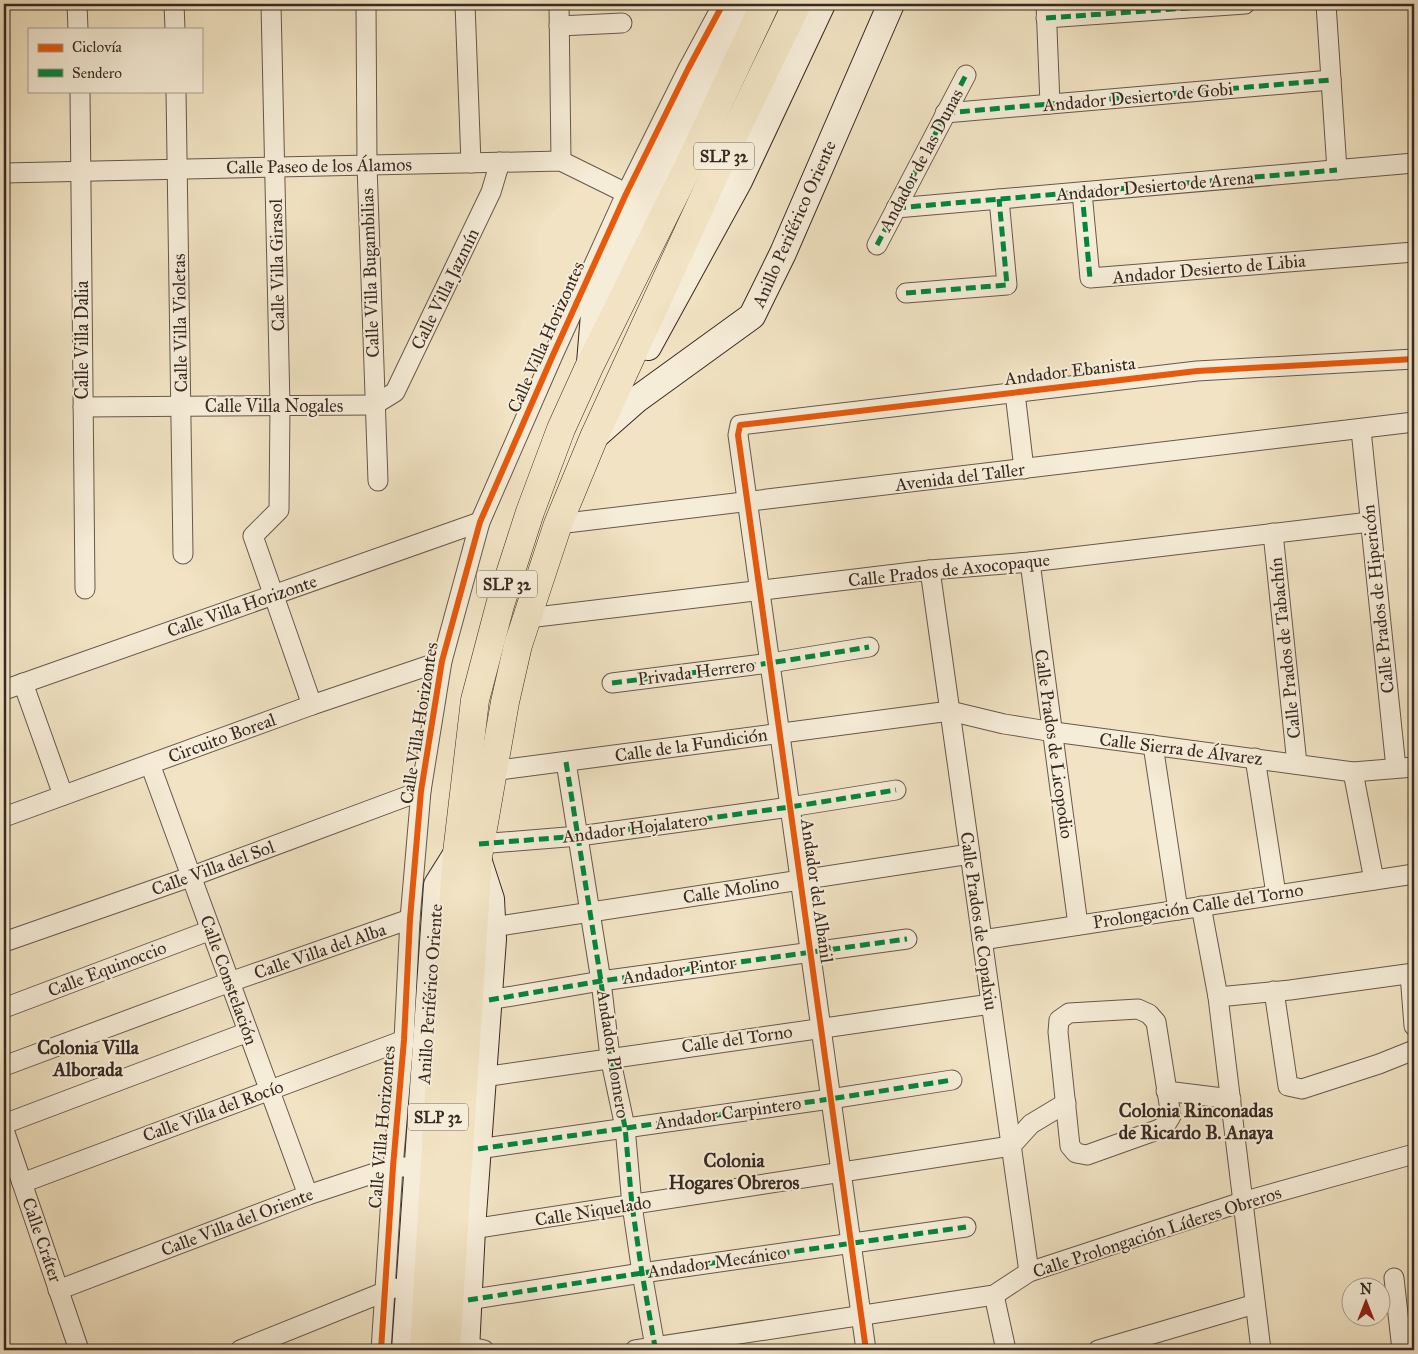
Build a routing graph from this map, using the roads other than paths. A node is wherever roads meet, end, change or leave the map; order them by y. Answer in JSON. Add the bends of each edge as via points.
{"nodes":[{"id":1,"x":77,"y":4,"type":"edge"},
{"id":2,"x":174,"y":4,"type":"edge"},
{"id":3,"x":271,"y":4,"type":"edge"},
{"id":4,"x":366,"y":4,"type":"edge"},
{"id":5,"x":465,"y":4,"type":"edge"},
{"id":6,"x":559,"y":4,"type":"edge"},
{"id":7,"x":764,"y":4,"type":"edge"},
{"id":8,"x":797,"y":4,"type":"edge"},
{"id":9,"x":822,"y":4,"type":"edge"},
{"id":10,"x":892,"y":4,"type":"edge"},
{"id":11,"x":1245,"y":4,"type":"edge"},
{"id":12,"x":1326,"y":4,"type":"edge"},
{"id":13,"x":735,"y":8,"type":"edge"},
{"id":14,"x":1046,"y":11,"type":"edge"},
{"id":15,"x":622,"y":23,"type":"dead end"},
{"id":16,"x":559,"y":26,"type":"junction"},
{"id":17,"x":78,"y":28,"type":"edge"},
{"id":18,"x":175,"y":28,"type":"edge"},
{"id":19,"x":737,"y":62,"type":"junction"},
{"id":20,"x":966,"y":75,"type":"dead end"},
{"id":21,"x":1331,"y":80,"type":"junction"},
{"id":22,"x":80,"y":92,"type":"edge"},
{"id":23,"x":176,"y":92,"type":"edge"},
{"id":24,"x":1050,"y":104,"type":"junction"},
{"id":25,"x":945,"y":113,"type":"junction"},
{"id":26,"x":561,"y":161,"type":"junction"},
{"id":27,"x":500,"y":162,"type":"junction"},
{"id":28,"x":471,"y":163,"type":"junction"},
{"id":29,"x":1414,"y":163,"type":"edge"},
{"id":30,"x":367,"y":165,"type":"junction"},
{"id":31,"x":275,"y":167,"type":"junction"},
{"id":32,"x":177,"y":169,"type":"junction"},
{"id":33,"x":1337,"y":170,"type":"junction"},
{"id":34,"x":82,"y":171,"type":"junction"},
{"id":35,"x":4,"y":173,"type":"edge"},
{"id":36,"x":1082,"y":192,"type":"junction"},
{"id":37,"x":635,"y":198,"type":"junction"},
{"id":38,"x":999,"y":199,"type":"junction"},
{"id":39,"x":896,"y":208,"type":"junction"},
{"id":40,"x":877,"y":245,"type":"dead end"},
{"id":41,"x":1414,"y":252,"type":"edge"},
{"id":42,"x":906,"y":293,"type":"dead end"},
{"id":43,"x":1414,"y":360,"type":"edge"},
{"id":44,"x":590,"y":365,"type":"junction"},
{"id":45,"x":618,"y":388,"type":"junction"},
{"id":46,"x":1015,"y":393,"type":"junction"},
{"id":47,"x":374,"y":405,"type":"junction"},
{"id":48,"x":280,"y":406,"type":"junction"},
{"id":49,"x":83,"y":407,"type":"junction"},
{"id":50,"x":181,"y":407,"type":"junction"},
{"id":51,"x":1414,"y":422,"type":"edge"},
{"id":52,"x":1361,"y":430,"type":"junction"},
{"id":53,"x":738,"y":435,"type":"joint"},
{"id":54,"x":594,"y":437,"type":"junction"},
{"id":55,"x":1024,"y":469,"type":"junction"},
{"id":56,"x":378,"y":482,"type":"dead end"},
{"id":57,"x":747,"y":502,"type":"junction"},
{"id":58,"x":480,"y":522,"type":"junction"},
{"id":59,"x":1370,"y":522,"type":"junction"},
{"id":60,"x":558,"y":524,"type":"junction"},
{"id":61,"x":1273,"y":533,"type":"junction"},
{"id":62,"x":183,"y":554,"type":"dead end"},
{"id":63,"x":1030,"y":562,"type":"junction"},
{"id":64,"x":930,"y":570,"type":"junction"},
{"id":65,"x":85,"y":589,"type":"dead end"},
{"id":66,"x":760,"y":591,"type":"junction"},
{"id":67,"x":274,"y":595,"type":"junction"},
{"id":68,"x":528,"y":618,"type":"junction"},
{"id":69,"x":869,"y":647,"type":"dead end"},
{"id":70,"x":442,"y":661,"type":"junction"},
{"id":71,"x":770,"y":663,"type":"junction"},
{"id":72,"x":23,"y":683,"type":"junction"},
{"id":73,"x":612,"y":683,"type":"dead end"},
{"id":74,"x":4,"y":690,"type":"edge"},
{"id":75,"x":312,"y":705,"type":"junction"},
{"id":76,"x":950,"y":711,"type":"junction"},
{"id":77,"x":1054,"y":732,"type":"junction"},
{"id":78,"x":780,"y":733,"type":"junction"},
{"id":79,"x":1154,"y":745,"type":"junction"},
{"id":80,"x":1255,"y":758,"type":"junction"},
{"id":81,"x":566,"y":762,"type":"junction"},
{"id":82,"x":150,"y":764,"type":"junction"},
{"id":83,"x":1297,"y":764,"type":"junction"},
{"id":84,"x":1405,"y":768,"type":"edge"},
{"id":85,"x":492,"y":771,"type":"junction"},
{"id":86,"x":1353,"y":772,"type":"junction"},
{"id":87,"x":896,"y":790,"type":"dead end"},
{"id":88,"x":421,"y":791,"type":"junction"},
{"id":89,"x":63,"y":795,"type":"junction"},
{"id":90,"x":790,"y":808,"type":"junction"},
{"id":91,"x":4,"y":817,"type":"edge"},
{"id":92,"x":579,"y":836,"type":"junction"},
{"id":93,"x":471,"y":851,"type":"junction"},
{"id":94,"x":970,"y":854,"type":"junction"},
{"id":95,"x":1414,"y":874,"type":"edge"},
{"id":96,"x":190,"y":877,"type":"junction"},
{"id":97,"x":800,"y":880,"type":"junction"},
{"id":98,"x":1374,"y":880,"type":"junction"},
{"id":99,"x":466,"y":885,"type":"junction"},
{"id":100,"x":1276,"y":894,"type":"junction"},
{"id":101,"x":1201,"y":906,"type":"junction"},
{"id":102,"x":1178,"y":910,"type":"junction"},
{"id":103,"x":590,"y":912,"type":"junction"},
{"id":104,"x":410,"y":919,"type":"junction"},
{"id":105,"x":1078,"y":925,"type":"junction"},
{"id":106,"x":493,"y":927,"type":"junction"},
{"id":107,"x":211,"y":930,"type":"junction"},
{"id":108,"x":908,"y":939,"type":"dead end"},
{"id":109,"x":982,"y":940,"type":"junction"},
{"id":110,"x":4,"y":942,"type":"edge"},
{"id":111,"x":810,"y":953,"type":"junction"},
{"id":112,"x":1412,"y":973,"type":"edge"},
{"id":113,"x":601,"y":980,"type":"junction"},
{"id":114,"x":230,"y":982,"type":"junction"},
{"id":115,"x":1274,"y":991,"type":"junction"},
{"id":116,"x":1218,"y":997,"type":"junction"},
{"id":117,"x":489,"y":1000,"type":"junction"},
{"id":118,"x":991,"y":1004,"type":"junction"},
{"id":119,"x":4,"y":1008,"type":"edge"},
{"id":120,"x":1414,"y":1026,"type":"edge"},
{"id":121,"x":821,"y":1028,"type":"junction"},
{"id":122,"x":248,"y":1032,"type":"junction"},
{"id":123,"x":404,"y":1040,"type":"junction"},
{"id":124,"x":1414,"y":1050,"type":"edge"},
{"id":125,"x":610,"y":1057,"type":"junction"},
{"id":126,"x":4,"y":1066,"type":"edge"},
{"id":127,"x":483,"y":1077,"type":"junction"},
{"id":128,"x":952,"y":1080,"type":"dead end"},
{"id":129,"x":270,"y":1090,"type":"junction"},
{"id":130,"x":1166,"y":1092,"type":"junction"},
{"id":131,"x":830,"y":1099,"type":"junction"},
{"id":132,"x":1231,"y":1099,"type":"junction"},
{"id":133,"x":1066,"y":1103,"type":"junction"},
{"id":134,"x":4,"y":1124,"type":"edge"},
{"id":135,"x":625,"y":1128,"type":"junction"},
{"id":136,"x":4,"y":1130,"type":"edge"},
{"id":137,"x":1011,"y":1146,"type":"junction"},
{"id":138,"x":478,"y":1149,"type":"junction"},
{"id":139,"x":1414,"y":1154,"type":"edge"},
{"id":140,"x":393,"y":1167,"type":"junction"},
{"id":141,"x":418,"y":1167,"type":"junction"},
{"id":142,"x":841,"y":1172,"type":"junction"},
{"id":143,"x":22,"y":1183,"type":"junction"},
{"id":144,"x":308,"y":1195,"type":"junction"},
{"id":145,"x":1242,"y":1202,"type":"junction"},
{"id":146,"x":632,"y":1206,"type":"junction"},
{"id":147,"x":966,"y":1228,"type":"dead end"},
{"id":148,"x":472,"y":1229,"type":"junction"},
{"id":149,"x":851,"y":1244,"type":"junction"},
{"id":150,"x":1029,"y":1272,"type":"junction"},
{"id":151,"x":642,"y":1273,"type":"junction"},
{"id":152,"x":1394,"y":1278,"type":"dead end"},
{"id":153,"x":411,"y":1281,"type":"junction"},
{"id":154,"x":58,"y":1290,"type":"junction"},
{"id":155,"x":385,"y":1292,"type":"junction"},
{"id":156,"x":994,"y":1295,"type":"junction"},
{"id":157,"x":468,"y":1300,"type":"junction"},
{"id":158,"x":1255,"y":1304,"type":"junction"},
{"id":159,"x":862,"y":1315,"type":"junction"},
{"id":160,"x":465,"y":1349,"type":"edge"},
{"id":161,"x":643,"y":1349,"type":"edge"},
{"id":162,"x":79,"y":1350,"type":"edge"},
{"id":163,"x":240,"y":1350,"type":"edge"},
{"id":164,"x":381,"y":1350,"type":"edge"},
{"id":165,"x":405,"y":1350,"type":"edge"},
{"id":166,"x":424,"y":1350,"type":"edge"},
{"id":167,"x":866,"y":1350,"type":"edge"},
{"id":168,"x":1006,"y":1350,"type":"edge"},
{"id":169,"x":1098,"y":1350,"type":"edge"},
{"id":170,"x":1261,"y":1350,"type":"edge"},
{"id":171,"x":1402,"y":1350,"type":"edge"}],
"edges":[{"from":1,"to":17,"type":"street"},
{"from":2,"to":18,"type":"street"},
{"from":3,"to":31,"type":"street","name":"Calle Villa Girasol"},
{"from":4,"to":30,"type":"street","name":"Calle Villa Bugambilias"},
{"from":5,"to":28,"type":"street"},
{"from":6,"to":16,"type":"street"},
{"from":7,"to":19,"type":"highway","name":"Anillo Periférico Oriente","number":"SLP 32"},
{"from":8,"to":45,"type":"highway","name":"Anillo Periférico Oriente","number":"SLP 32","via":[[719,165]]},
{"from":9,"to":45,"type":"main road","name":"Anillo Periférico Oriente","via":[[739,181],[640,360]]},
{"from":10,"to":54,"type":"main road","name":"Anillo Periférico Oriente","via":[[752,316],[636,400]]},
{"from":11,"to":14,"type":"street"},
{"from":12,"to":21,"type":"street"},
{"from":13,"to":19,"type":"highway"},
{"from":13,"to":37,"type":"main road","name":"Anillo Periférico Oriente"},
{"from":14,"to":24,"type":"street"},
{"from":15,"to":16,"type":"street"},
{"from":16,"to":26,"type":"street"},
{"from":19,"to":44,"type":"highway","name":"Anillo Periférico Oriente","number":"SLP 32"},
{"from":20,"to":25,"type":"street","name":"Andador de las Dunas"},
{"from":21,"to":24,"type":"street","name":"Andador Desierto de Gobi"},
{"from":21,"to":33,"type":"street"},
{"from":22,"to":34,"type":"street","name":"Calle Villa Dalia"},
{"from":23,"to":32,"type":"street","name":"Calle Villa Violetas"},
{"from":24,"to":25,"type":"street","name":"Andador Desierto de Gobi"},
{"from":25,"to":39,"type":"street","name":"Andador de las Dunas"},
{"from":26,"to":27,"type":"street","name":"Calle Paseo de los Álamos"},
{"from":26,"to":37,"type":"street","name":"Calle Paseo de los Álamos"},
{"from":27,"to":28,"type":"street","name":"Calle Paseo de los Álamos"},
{"from":27,"to":47,"type":"street","name":"Calle Villa Jazmín","via":[[491,192],[394,392]]},
{"from":28,"to":30,"type":"street","name":"Calle Paseo de los Álamos"},
{"from":29,"to":33,"type":"street","name":"Andador Desierto de Arena"},
{"from":30,"to":31,"type":"street","name":"Calle Paseo de los Álamos"},
{"from":30,"to":47,"type":"street","name":"Calle Villa Bugambilias"},
{"from":31,"to":32,"type":"street","name":"Calle Paseo de los Álamos"},
{"from":31,"to":48,"type":"street","name":"Calle Villa Girasol"},
{"from":32,"to":34,"type":"street","name":"Calle Paseo de los Álamos"},
{"from":32,"to":50,"type":"street","name":"Calle Villa Violetas"},
{"from":33,"to":36,"type":"street","name":"Andador Desierto de Arena"},
{"from":34,"to":35,"type":"street","name":"Calle Paseo de los Álamos"},
{"from":34,"to":49,"type":"street","name":"Calle Villa Dalia"},
{"from":36,"to":38,"type":"street","name":"Andador Desierto de Arena"},
{"from":36,"to":41,"type":"street","name":"Andador Desierto de Libia","via":[[1090,278]]},
{"from":37,"to":44,"type":"main road","name":"Anillo Periférico Oriente","via":[[594,314]]},
{"from":37,"to":58,"type":"street","name":"Calle Villa Horizontes","via":[[553,355]]},
{"from":38,"to":39,"type":"street","name":"Andador Desierto de Arena"},
{"from":38,"to":42,"type":"street","via":[[1007,285]]},
{"from":39,"to":40,"type":"street","name":"Andador de las Dunas"},
{"from":43,"to":46,"type":"street","name":"Andador Ebanista","via":[[1197,371]]},
{"from":44,"to":93,"type":"highway","name":"Anillo Periférico Oriente","number":"SLP 32","via":[[530,512],[500,604],[475,700]]},
{"from":45,"to":54,"type":"highway","name":"Anillo Periférico Oriente","number":"SLP 32"},
{"from":46,"to":53,"type":"street","name":"Andador Ebanista","via":[[740,425]]},
{"from":46,"to":55,"type":"street"},
{"from":47,"to":48,"type":"street","name":"Calle Villa Nogales"},
{"from":47,"to":56,"type":"street","name":"Calle Villa Bugambilias"},
{"from":48,"to":50,"type":"street","name":"Calle Villa Nogales"},
{"from":48,"to":67,"type":"street","name":"Calle Villa Girasol","via":[[279,510],[253,536]]},
{"from":49,"to":50,"type":"street","name":"Calle Villa Nogales"},
{"from":49,"to":65,"type":"street","name":"Calle Villa Dalia"},
{"from":50,"to":62,"type":"street","name":"Calle Villa Violetas"},
{"from":51,"to":52,"type":"street","name":"Avenida del Taller"},
{"from":52,"to":55,"type":"street","name":"Avenida del Taller"},
{"from":52,"to":59,"type":"street","name":"Calle Prados de Hipericón"},
{"from":53,"to":57,"type":"street","name":"Andador del Albañil"},
{"from":54,"to":60,"type":"highway","name":"Anillo Periférico Oriente","number":"SLP 32"},
{"from":55,"to":57,"type":"street","name":"Avenida del Taller"},
{"from":57,"to":60,"type":"street","name":"Avenida del Taller"},
{"from":57,"to":66,"type":"street","name":"Andador del Albañil"},
{"from":58,"to":67,"type":"street","name":"Calle Villa Horizonte"},
{"from":58,"to":70,"type":"street","name":"Calle Villa Horizontes"},
{"from":59,"to":61,"type":"street","name":"Calle Prados de Axocopaque"},
{"from":59,"to":84,"type":"street","name":"Calle Prados de Hipericón"},
{"from":60,"to":68,"type":"highway","name":"Anillo Periférico Oriente","number":"SLP 32"},
{"from":61,"to":63,"type":"street","name":"Calle Prados de Axocopaque"},
{"from":61,"to":83,"type":"street","name":"Calle Prados de Tabachín"},
{"from":63,"to":64,"type":"street","name":"Calle Prados de Axocopaque"},
{"from":63,"to":77,"type":"street","name":"Calle Prados de Licopodio"},
{"from":64,"to":66,"type":"street","name":"Calle Prados de Axocopaque"},
{"from":64,"to":76,"type":"street","name":"Calle Prados de Copalxiu"},
{"from":66,"to":68,"type":"street","name":"Calle Prados de Axocopaque"},
{"from":66,"to":71,"type":"street","name":"Andador del Albañil"},
{"from":67,"to":72,"type":"street","name":"Calle Villa Horizonte"},
{"from":67,"to":75,"type":"street"},
{"from":68,"to":85,"type":"highway","name":"Anillo Periférico Oriente","number":"SLP 32","via":[[518,645]]},
{"from":69,"to":71,"type":"street","name":"Privada Herrero"},
{"from":70,"to":75,"type":"street","name":"Circuito Boreal"},
{"from":70,"to":88,"type":"street","name":"Calle Villa Horizontes"},
{"from":71,"to":73,"type":"street","name":"Privada Herrero"},
{"from":71,"to":78,"type":"street","name":"Andador del Albañil"},
{"from":72,"to":74,"type":"street","name":"Calle Villa Horizonte"},
{"from":72,"to":89,"type":"street"},
{"from":75,"to":82,"type":"street","name":"Circuito Boreal"},
{"from":76,"to":77,"type":"street","name":"Calle Sierra de Álvarez"},
{"from":76,"to":78,"type":"street","name":"Calle de la Fundición"},
{"from":76,"to":94,"type":"street","name":"Calle Prados de Copalxiu"},
{"from":77,"to":79,"type":"street","name":"Calle Sierra de Álvarez"},
{"from":77,"to":105,"type":"street","name":"Calle Prados de Licopodio"},
{"from":78,"to":81,"type":"street","name":"Calle de la Fundición"},
{"from":78,"to":90,"type":"street","name":"Andador del Albañil"},
{"from":79,"to":80,"type":"street","name":"Calle Sierra de Álvarez"},
{"from":79,"to":102,"type":"street"},
{"from":80,"to":83,"type":"street","name":"Calle Sierra de Álvarez"},
{"from":80,"to":100,"type":"street"},
{"from":81,"to":85,"type":"street","name":"Calle de la Fundición"},
{"from":81,"to":92,"type":"street","name":"Andador Plomero"},
{"from":82,"to":89,"type":"street","name":"Circuito Boreal"},
{"from":82,"to":96,"type":"street","name":"Calle Constelación"},
{"from":83,"to":86,"type":"street","name":"Calle Sierra de Álvarez"},
{"from":84,"to":86,"type":"street","name":"Calle Sierra de Álvarez"},
{"from":85,"to":93,"type":"highway","name":"Anillo Periférico Oriente","number":"SLP 32"},
{"from":86,"to":98,"type":"street"},
{"from":87,"to":90,"type":"street","name":"Andador Hojalatero"},
{"from":88,"to":96,"type":"street","name":"Calle Villa del Sol"},
{"from":88,"to":104,"type":"street","name":"Calle Villa Horizontes"},
{"from":89,"to":91,"type":"street","name":"Circuito Boreal"},
{"from":90,"to":92,"type":"street","name":"Andador Hojalatero"},
{"from":90,"to":97,"type":"street","name":"Andador del Albañil"},
{"from":92,"to":93,"type":"street","name":"Andador Hojalatero"},
{"from":92,"to":103,"type":"street","name":"Andador Plomero"},
{"from":93,"to":99,"type":"highway","name":"Anillo Periférico Oriente","number":"SLP 32"},
{"from":93,"to":106,"type":"main road","name":"Anillo Periférico Oriente","via":[[491,900]]},
{"from":93,"to":141,"type":"main road","name":"Anillo Periférico Oriente","via":[[438,885]]},
{"from":94,"to":97,"type":"street","name":"Calle Molino"},
{"from":94,"to":109,"type":"street","name":"Calle Prados de Copalxiu"},
{"from":95,"to":98,"type":"street","name":"Prolongación Calle del Torno"},
{"from":96,"to":107,"type":"street","name":"Calle Constelación"},
{"from":96,"to":110,"type":"street","name":"Calle Villa del Sol"},
{"from":97,"to":103,"type":"street","name":"Calle Molino"},
{"from":97,"to":111,"type":"street","name":"Andador del Albañil"},
{"from":98,"to":100,"type":"street","name":"Prolongación Calle del Torno"},
{"from":99,"to":160,"type":"highway","name":"Anillo Periférico Oriente","number":"SLP 32"},
{"from":99,"to":166,"type":"highway","name":"Anillo Periférico Oriente","number":"SLP 32","via":[[439,1099]]},
{"from":100,"to":101,"type":"street","name":"Prolongación Calle del Torno"},
{"from":101,"to":102,"type":"street","name":"Prolongación Calle del Torno"},
{"from":101,"to":116,"type":"street"},
{"from":102,"to":105,"type":"street","name":"Prolongación Calle del Torno"},
{"from":103,"to":106,"type":"street","name":"Calle Molino"},
{"from":103,"to":113,"type":"street","name":"Andador Plomero"},
{"from":104,"to":114,"type":"street","name":"Calle Villa del Alba"},
{"from":104,"to":123,"type":"street","name":"Calle Villa Horizontes"},
{"from":105,"to":109,"type":"street","name":"Prolongación Calle del Torno"},
{"from":106,"to":117,"type":"main road","name":"Anillo Periférico Oriente"},
{"from":107,"to":114,"type":"street","name":"Calle Constelación"},
{"from":107,"to":119,"type":"street","name":"Calle Equinoccio"},
{"from":108,"to":111,"type":"street","name":"Andador Pintor"},
{"from":109,"to":118,"type":"street","name":"Calle Prados de Copalxiu"},
{"from":111,"to":113,"type":"street","name":"Andador Pintor"},
{"from":111,"to":121,"type":"street","name":"Andador del Albañil"},
{"from":112,"to":115,"type":"street"},
{"from":112,"to":120,"type":"street"},
{"from":113,"to":117,"type":"street","name":"Andador Pintor"},
{"from":113,"to":125,"type":"street","name":"Andador Plomero"},
{"from":114,"to":122,"type":"street","name":"Calle Constelación"},
{"from":114,"to":126,"type":"street","name":"Calle Villa del Alba"},
{"from":115,"to":116,"type":"street"},
{"from":115,"to":124,"type":"street","via":[[1288,1086],[1302,1089]]},
{"from":116,"to":132,"type":"street"},
{"from":117,"to":127,"type":"main road","name":"Anillo Periférico Oriente"},
{"from":118,"to":121,"type":"street","name":"Calle del Torno"},
{"from":118,"to":137,"type":"street","name":"Calle Prados de Copalxiu"},
{"from":121,"to":125,"type":"street","name":"Calle del Torno"},
{"from":121,"to":131,"type":"street","name":"Andador del Albañil"},
{"from":122,"to":129,"type":"street","name":"Calle Constelación"},
{"from":122,"to":134,"type":"street"},
{"from":123,"to":129,"type":"street","name":"Calle Villa del Rocío"},
{"from":123,"to":140,"type":"street","name":"Calle Villa Horizontes"},
{"from":125,"to":127,"type":"street","name":"Calle del Torno"},
{"from":125,"to":135,"type":"street","name":"Andador Plomero"},
{"from":127,"to":138,"type":"main road","name":"Anillo Periférico Oriente"},
{"from":128,"to":131,"type":"street","name":"Andador Carpintero"},
{"from":129,"to":143,"type":"street","name":"Calle Villa del Rocío"},
{"from":129,"to":144,"type":"street","name":"Calle Constelación"},
{"from":130,"to":132,"type":"street"},
{"from":130,"to":133,"type":"street","via":[[1171,1116],[1164,1126],[1087,1155],[1076,1153],[1070,1146]]},
{"from":130,"to":133,"type":"street","via":[[1156,1022],[1149,1014],[1138,1008],[1069,1013],[1059,1020],[1058,1032]]},
{"from":131,"to":135,"type":"street","name":"Andador Carpintero"},
{"from":131,"to":142,"type":"street","name":"Andador del Albañil"},
{"from":132,"to":145,"type":"street"},
{"from":133,"to":137,"type":"street","via":[[1031,1124]]},
{"from":135,"to":138,"type":"street","name":"Andador Carpintero"},
{"from":135,"to":146,"type":"street","name":"Andador Plomero"},
{"from":136,"to":143,"type":"street","name":"Calle Cráter"},
{"from":137,"to":142,"type":"street","name":"Calle Niquelado"},
{"from":137,"to":150,"type":"street","name":"Calle Prados de Copalxiu"},
{"from":138,"to":148,"type":"main road","name":"Anillo Periférico Oriente"},
{"from":139,"to":145,"type":"street","name":"Calle Prolongación Líderes Obreros"},
{"from":140,"to":141,"type":"street","name":"Calle Villa del Oriente"},
{"from":140,"to":144,"type":"street","name":"Calle Villa del Oriente"},
{"from":140,"to":155,"type":"street","name":"Calle Villa Horizontes"},
{"from":141,"to":153,"type":"main road","name":"Anillo Periférico Oriente"},
{"from":142,"to":146,"type":"street","name":"Calle Niquelado"},
{"from":142,"to":149,"type":"street","name":"Andador del Albañil"},
{"from":143,"to":154,"type":"street","name":"Calle Cráter"},
{"from":144,"to":154,"type":"street","name":"Calle Villa del Oriente"},
{"from":145,"to":150,"type":"street","name":"Calle Prolongación Líderes Obreros"},
{"from":145,"to":158,"type":"street"},
{"from":146,"to":148,"type":"street","name":"Calle Niquelado"},
{"from":146,"to":151,"type":"street","name":"Andador Plomero"},
{"from":147,"to":149,"type":"street","name":"Andador Mecánico"},
{"from":148,"to":157,"type":"main road","name":"Anillo Periférico Oriente"},
{"from":149,"to":151,"type":"street","name":"Andador Mecánico"},
{"from":149,"to":159,"type":"street","name":"Andador del Albañil"},
{"from":150,"to":156,"type":"street","name":"Calle Prolongación Líderes Obreros"},
{"from":151,"to":157,"type":"street","name":"Andador Mecánico"},
{"from":151,"to":161,"type":"street","name":"Andador Plomero"},
{"from":152,"to":171,"type":"street"},
{"from":153,"to":155,"type":"street"},
{"from":153,"to":165,"type":"main road","name":"Anillo Periférico Oriente"},
{"from":154,"to":162,"type":"street","name":"Calle Cráter"},
{"from":155,"to":163,"type":"street"},
{"from":155,"to":164,"type":"street","name":"Calle Villa Horizontes"},
{"from":156,"to":159,"type":"street","name":"Calle Prolongación Líderes Obreros"},
{"from":156,"to":168,"type":"street"},
{"from":157,"to":160,"type":"main road","name":"Anillo Periférico Oriente"},
{"from":158,"to":169,"type":"street"},
{"from":158,"to":170,"type":"street"},
{"from":159,"to":161,"type":"street","name":"Calle Prolongación Líderes Obreros"},
{"from":159,"to":167,"type":"street","name":"Andador del Albañil"}]}
